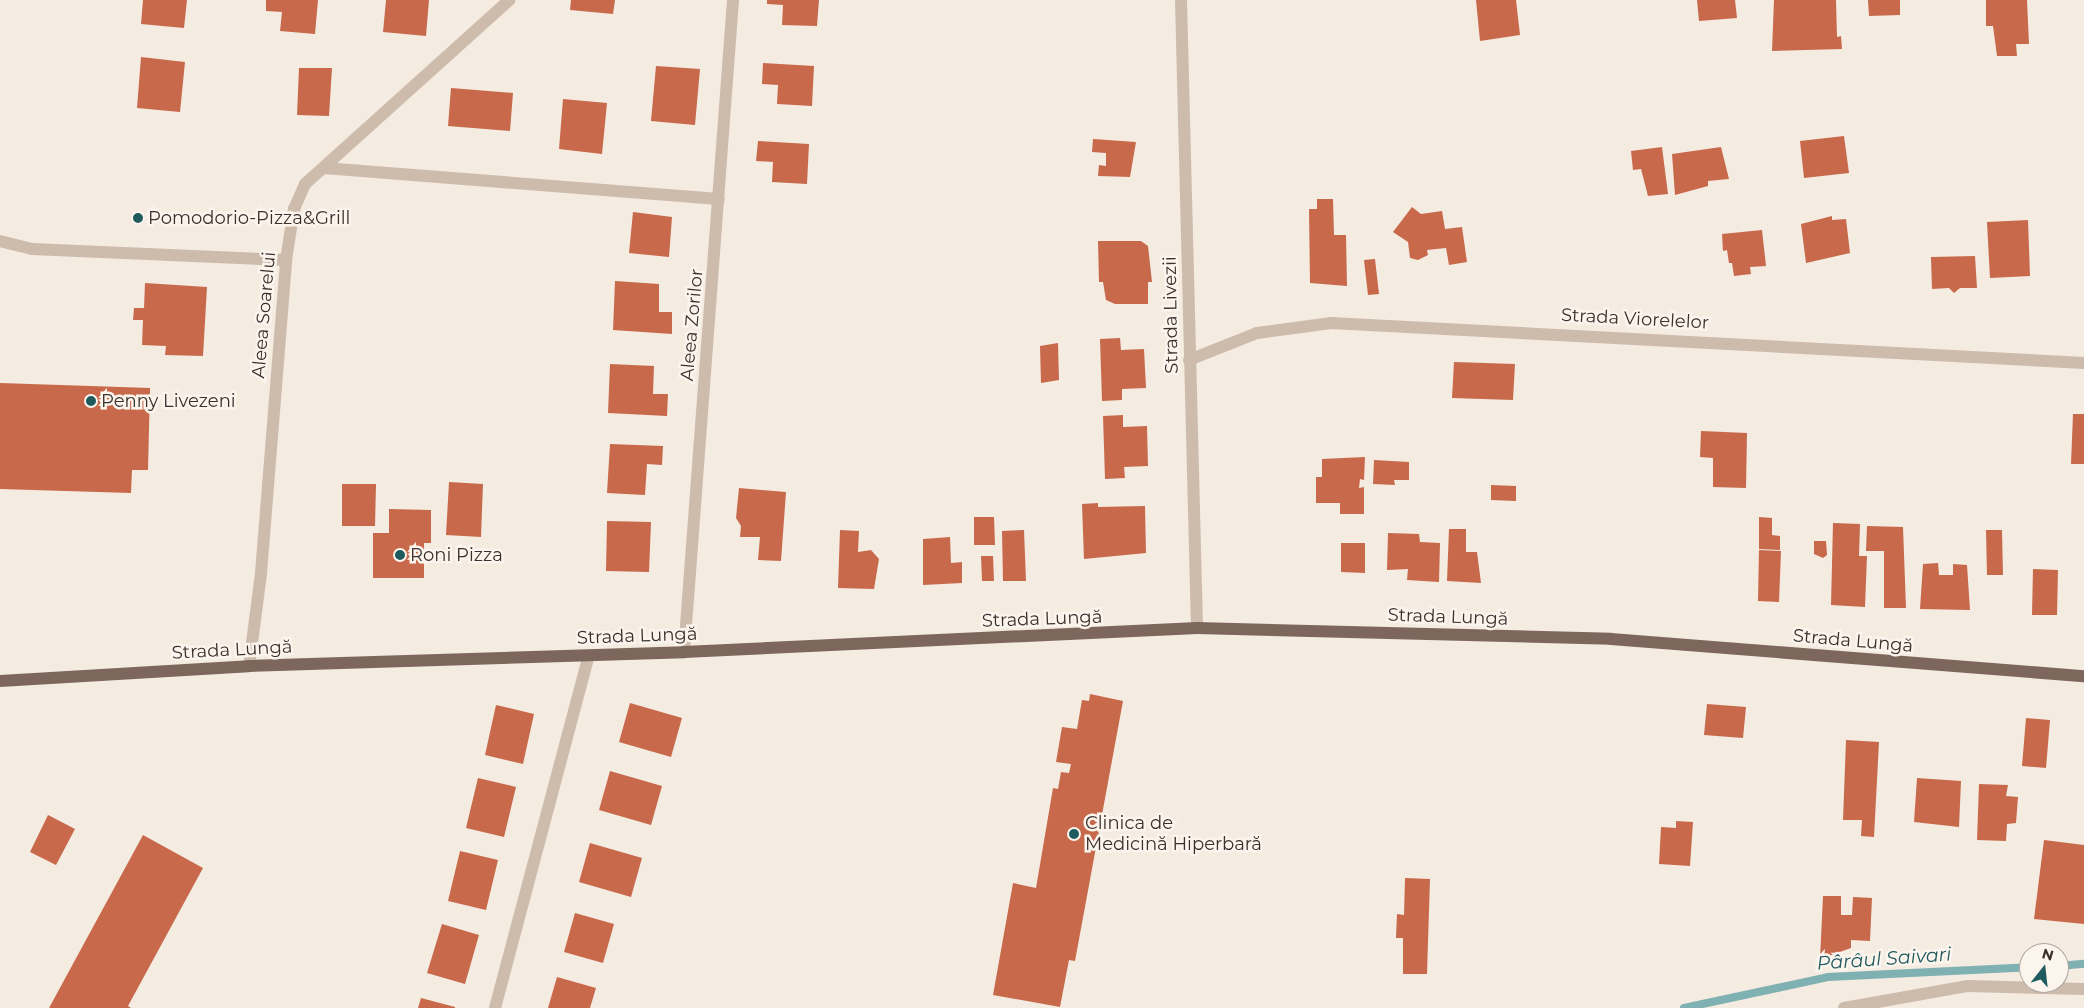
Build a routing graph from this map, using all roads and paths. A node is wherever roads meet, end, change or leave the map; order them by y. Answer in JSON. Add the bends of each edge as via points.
{"nodes":[{"id":1,"x":509,"y":0,"type":"edge"},
{"id":2,"x":733,"y":0,"type":"edge"},
{"id":3,"x":1181,"y":0,"type":"edge"},
{"id":4,"x":324,"y":168,"type":"junction"},
{"id":5,"x":719,"y":199,"type":"junction"},
{"id":6,"x":0,"y":241,"type":"edge"},
{"id":7,"x":286,"y":260,"type":"junction"},
{"id":8,"x":1189,"y":360,"type":"junction"},
{"id":9,"x":2084,"y":363,"type":"edge"},
{"id":10,"x":1197,"y":628,"type":"junction"},
{"id":11,"x":684,"y":652,"type":"junction"},
{"id":12,"x":589,"y":655,"type":"junction"},
{"id":13,"x":249,"y":666,"type":"junction"},
{"id":14,"x":2084,"y":676,"type":"edge"},
{"id":15,"x":0,"y":681,"type":"edge"},
{"id":16,"x":2084,"y":989,"type":"edge"},
{"id":17,"x":494,"y":1008,"type":"edge"},
{"id":18,"x":1844,"y":1008,"type":"edge"}],
"edges":[{"from":1,"to":4,"type":"street","name":"Aleea Soarelui"},
{"from":2,"to":5,"type":"street","name":"Aleea Zorilor"},
{"from":3,"to":8,"type":"street","name":"Strada Livezii"},
{"from":4,"to":5,"type":"street"},
{"from":4,"to":7,"type":"street","name":"Aleea Soarelui","via":[[305,184],[294,209]]},
{"from":5,"to":11,"type":"street","name":"Aleea Zorilor"},
{"from":6,"to":7,"type":"street","via":[[32,249]]},
{"from":7,"to":13,"type":"street","name":"Aleea Soarelui","via":[[261,573]]},
{"from":8,"to":9,"type":"street","name":"Strada Viorelelor","via":[[1257,333],[1331,323]]},
{"from":8,"to":10,"type":"street","name":"Strada Livezii"},
{"from":10,"to":11,"type":"main road","name":"Strada Lungă"},
{"from":10,"to":14,"type":"main road","name":"Strada Lungă","via":[[1611,639]]},
{"from":11,"to":12,"type":"main road","name":"Strada Lungă"},
{"from":12,"to":13,"type":"main road","name":"Strada Lungă"},
{"from":12,"to":17,"type":"street"},
{"from":13,"to":15,"type":"main road","name":"Strada Lungă"},
{"from":16,"to":18,"type":"street","via":[[1968,986]]}]}
